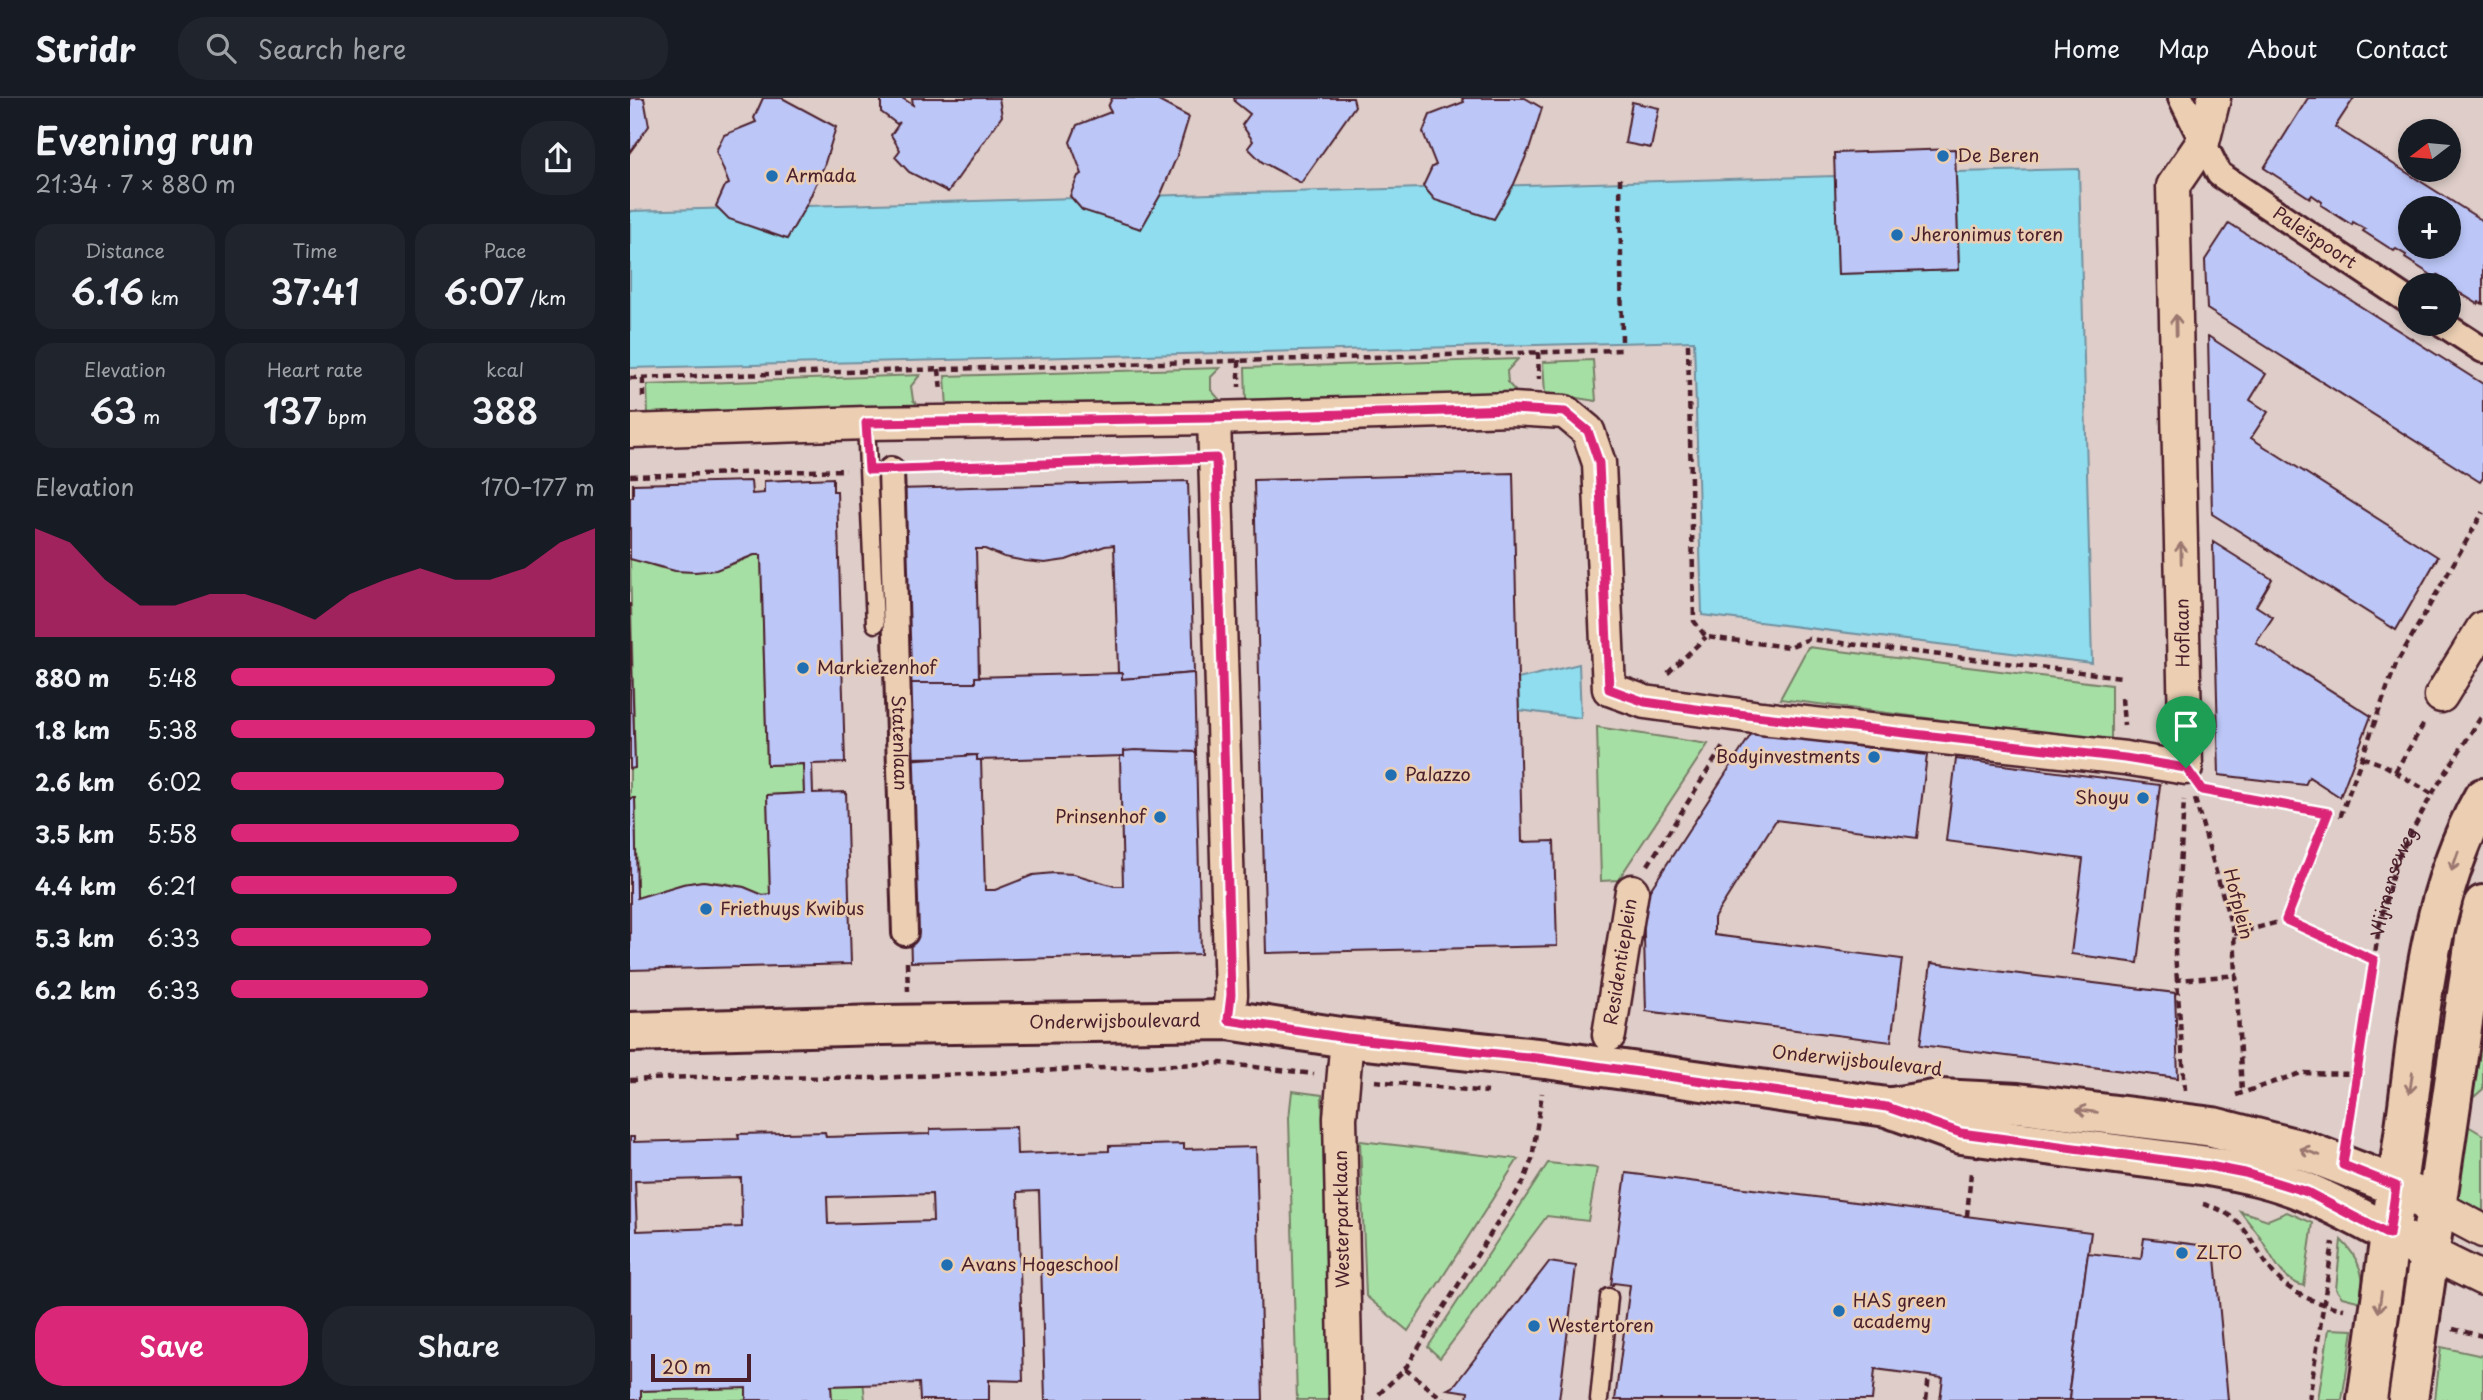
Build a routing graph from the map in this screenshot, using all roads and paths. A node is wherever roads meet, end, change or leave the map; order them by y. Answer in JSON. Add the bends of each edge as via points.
{"nodes":[{"id":1,"x":2181,"y":98,"type":"edge"},
{"id":2,"x":2214,"y":98,"type":"edge"},
{"id":3,"x":2203,"y":142,"type":"junction"},
{"id":4,"x":1620,"y":178,"type":"dead end"},
{"id":5,"x":2398,"y":294,"type":"edge"},
{"id":6,"x":2461,"y":336,"type":"edge"},
{"id":7,"x":1622,"y":342,"type":"dead end"},
{"id":8,"x":1688,"y":344,"type":"dead end"},
{"id":9,"x":1621,"y":350,"type":"dead end"},
{"id":10,"x":2483,"y":351,"type":"edge"},
{"id":11,"x":630,"y":378,"type":"edge"},
{"id":12,"x":1214,"y":418,"type":"junction"},
{"id":13,"x":866,"y":423,"type":"junction"},
{"id":14,"x":630,"y":431,"type":"edge"},
{"id":15,"x":1216,"y":458,"type":"junction"},
{"id":16,"x":880,"y":470,"type":"junction"},
{"id":17,"x":630,"y":476,"type":"edge"},
{"id":18,"x":2483,"y":512,"type":"edge"},
{"id":19,"x":875,"y":624,"type":"dead end"},
{"id":20,"x":2483,"y":628,"type":"edge"},
{"id":21,"x":1706,"y":637,"type":"junction"},
{"id":22,"x":1663,"y":677,"type":"dead end"},
{"id":23,"x":2121,"y":677,"type":"dead end"},
{"id":24,"x":2441,"y":696,"type":"joint"},
{"id":25,"x":2483,"y":714,"type":"edge"},
{"id":26,"x":1725,"y":743,"type":"dead end"},
{"id":27,"x":2362,"y":757,"type":"junction"},
{"id":28,"x":2186,"y":768,"type":"junction"},
{"id":29,"x":2395,"y":772,"type":"junction"},
{"id":30,"x":2431,"y":794,"type":"junction"},
{"id":31,"x":2483,"y":798,"type":"edge"},
{"id":32,"x":2328,"y":813,"type":"junction"},
{"id":33,"x":1632,"y":891,"type":"joint"},
{"id":34,"x":2483,"y":905,"type":"edge"},
{"id":35,"x":2286,"y":920,"type":"junction"},
{"id":36,"x":905,"y":933,"type":"joint"},
{"id":37,"x":2234,"y":934,"type":"junction"},
{"id":38,"x":2374,"y":960,"type":"junction"},
{"id":39,"x":2238,"y":975,"type":"junction"},
{"id":40,"x":2177,"y":980,"type":"junction"},
{"id":41,"x":908,"y":997,"type":"dead end"},
{"id":42,"x":1228,"y":1020,"type":"junction"},
{"id":43,"x":630,"y":1032,"type":"edge"},
{"id":44,"x":1609,"y":1035,"type":"dead end"},
{"id":45,"x":1347,"y":1038,"type":"junction"},
{"id":46,"x":1799,"y":1055,"type":"dead end"},
{"id":47,"x":1910,"y":1066,"type":"dead end"},
{"id":48,"x":2357,"y":1074,"type":"junction"},
{"id":49,"x":1344,"y":1078,"type":"junction"},
{"id":50,"x":630,"y":1080,"type":"edge"},
{"id":51,"x":1489,"y":1092,"type":"dead end"},
{"id":52,"x":2242,"y":1093,"type":"junction"},
{"id":53,"x":1528,"y":1096,"type":"dead end"},
{"id":54,"x":2231,"y":1096,"type":"dead end"},
{"id":55,"x":2185,"y":1100,"type":"dead end"},
{"id":56,"x":1887,"y":1107,"type":"junction"},
{"id":57,"x":2343,"y":1165,"type":"junction"},
{"id":58,"x":1972,"y":1170,"type":"dead end"},
{"id":59,"x":2396,"y":1186,"type":"junction"},
{"id":60,"x":2436,"y":1206,"type":"junction"},
{"id":61,"x":2338,"y":1208,"type":"junction"},
{"id":62,"x":1967,"y":1216,"type":"dead end"},
{"id":63,"x":2483,"y":1231,"type":"edge"},
{"id":64,"x":2389,"y":1235,"type":"junction"},
{"id":65,"x":2430,"y":1253,"type":"junction"},
{"id":66,"x":2483,"y":1279,"type":"edge"},
{"id":67,"x":1609,"y":1297,"type":"dead end"},
{"id":68,"x":1405,"y":1369,"type":"junction"},
{"id":69,"x":1929,"y":1376,"type":"dead end"},
{"id":70,"x":1346,"y":1400,"type":"edge"},
{"id":71,"x":1374,"y":1400,"type":"edge"},
{"id":72,"x":1444,"y":1400,"type":"edge"},
{"id":73,"x":1599,"y":1400,"type":"edge"},
{"id":74,"x":1926,"y":1400,"type":"edge"},
{"id":75,"x":2309,"y":1400,"type":"edge"},
{"id":76,"x":2367,"y":1400,"type":"edge"},
{"id":77,"x":2408,"y":1400,"type":"edge"}],
"edges":[{"from":1,"to":3,"type":"street"},
{"from":2,"to":3,"type":"street"},
{"from":3,"to":5,"type":"street","name":"Paleispoort","via":[[2219,174]]},
{"from":28,"to":3,"type":"street","name":"Hoflaan","one_way":true,"via":[[2173,186]]},
{"from":4,"to":7,"type":"path"},
{"from":6,"to":10,"type":"street"},
{"from":8,"to":21,"type":"path","via":[[1693,621]]},
{"from":9,"to":11,"type":"path"},
{"from":12,"to":13,"type":"street"},
{"from":12,"to":15,"type":"street"},
{"from":12,"to":28,"type":"street","via":[[1512,409],[1565,412],[1588,431],[1599,463],[1609,689],[1645,702],[1761,718]]},
{"from":13,"to":14,"type":"street"},
{"from":13,"to":16,"type":"lane","name":"Statenlaan"},
{"from":15,"to":16,"type":"path"},
{"from":15,"to":42,"type":"street","via":[[1231,995]]},
{"from":16,"to":17,"type":"path"},
{"from":16,"to":19,"type":"lane"},
{"from":16,"to":36,"type":"street","name":"Statenlaan"},
{"from":18,"to":27,"type":"path","via":[[2396,664]]},
{"from":20,"to":24,"type":"street"},
{"from":21,"to":22,"type":"path"},
{"from":21,"to":23,"type":"path","via":[[1789,647],[1809,639]]},
{"from":24,"to":29,"type":"path"},
{"from":25,"to":30,"type":"path","name":"Vlijmenseweg"},
{"from":26,"to":33,"type":"path"},
{"from":27,"to":29,"type":"path"},
{"from":27,"to":32,"type":"path","via":[[2342,815]]},
{"from":28,"to":32,"type":"path","via":[[2202,790]]},
{"from":28,"to":37,"type":"path","name":"Hofplein"},
{"from":28,"to":40,"type":"path"},
{"from":29,"to":30,"type":"path"},
{"from":30,"to":38,"type":"path","name":"Vlijmenseweg","via":[[2396,861]]},
{"from":31,"to":59,"type":"street","one_way":true,"via":[[2462,842],[2435,935]]},
{"from":32,"to":35,"type":"path"},
{"from":33,"to":44,"type":"street","name":"Residentieplein"},
{"from":34,"to":60,"type":"street"},
{"from":35,"to":37,"type":"path"},
{"from":35,"to":38,"type":"path"},
{"from":36,"to":41,"type":"path"},
{"from":37,"to":39,"type":"path","name":"Hofplein"},
{"from":38,"to":48,"type":"path","name":"Vlijmenseweg"},
{"from":39,"to":40,"type":"path"},
{"from":39,"to":52,"type":"path","name":"Hofplein"},
{"from":40,"to":55,"type":"path"},
{"from":42,"to":43,"type":"street","name":"Onderwijsboulevard"},
{"from":42,"to":45,"type":"street","name":"Onderwijsboulevard"},
{"from":45,"to":49,"type":"street","name":"Westerparklaan"},
{"from":45,"to":56,"type":"street","name":"Onderwijsboulevard","via":[[1546,1059]]},
{"from":46,"to":47,"type":"path","name":"Onderwijsboulevard"},
{"from":48,"to":52,"type":"path","via":[[2301,1073]]},
{"from":48,"to":57,"type":"path","name":"Vlijmenseweg"},
{"from":49,"to":50,"type":"path","via":[[1221,1063],[874,1078]]},
{"from":49,"to":51,"type":"path"},
{"from":49,"to":70,"type":"street","name":"Westerparklaan","via":[[1340,1118]]},
{"from":52,"to":54,"type":"path"},
{"from":53,"to":68,"type":"path","via":[[1541,1097],[1524,1181]]},
{"from":57,"to":56,"type":"street","name":"Onderwijsboulevard","one_way":true,"via":[[2270,1140],[2161,1120],[2018,1102],[1940,1099]]},
{"from":56,"to":61,"type":"street","name":"Onderwijsboulevard","via":[[1961,1133],[2245,1173],[2307,1192]]},
{"from":57,"to":59,"type":"street","name":"Onderwijsboulevard"},
{"from":58,"to":62,"type":"path"},
{"from":59,"to":60,"type":"street","name":"Onderwijsboulevard"},
{"from":59,"to":64,"type":"street"},
{"from":60,"to":63,"type":"street"},
{"from":60,"to":65,"type":"street"},
{"from":61,"to":64,"type":"street","name":"Onderwijsboulevard"},
{"from":61,"to":75,"type":"path"},
{"from":64,"to":65,"type":"street","name":"Onderwijsboulevard"},
{"from":64,"to":76,"type":"street","one_way":true},
{"from":65,"to":66,"type":"street"},
{"from":65,"to":77,"type":"street"},
{"from":67,"to":73,"type":"lane"},
{"from":68,"to":71,"type":"path"},
{"from":68,"to":72,"type":"path"},
{"from":69,"to":74,"type":"path"}]}
